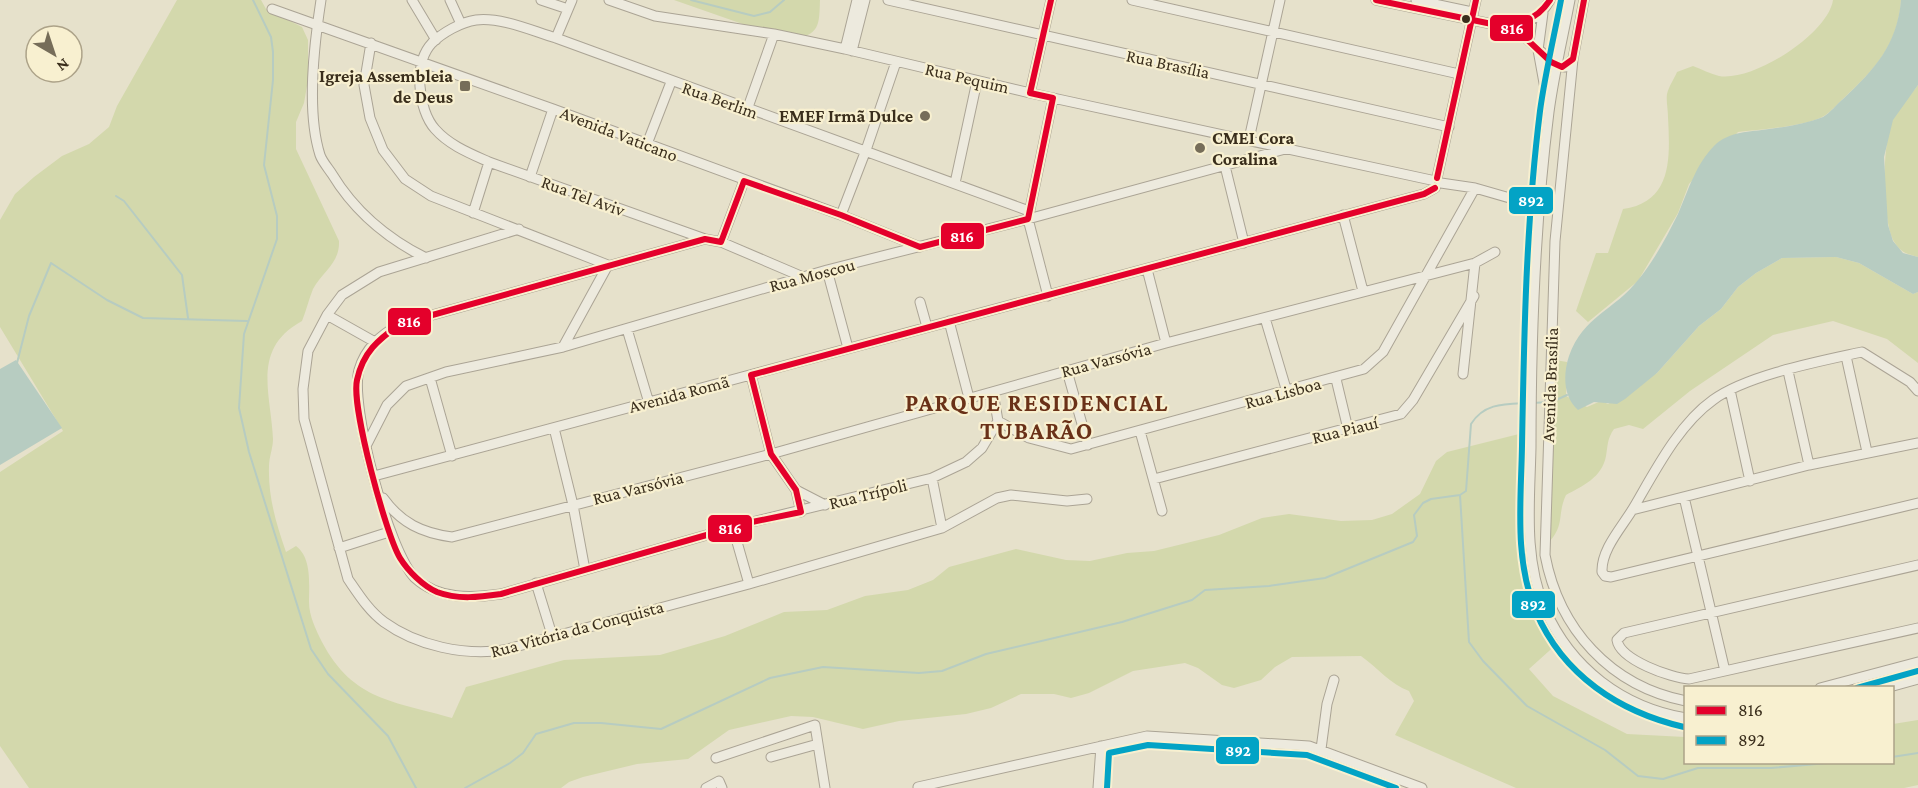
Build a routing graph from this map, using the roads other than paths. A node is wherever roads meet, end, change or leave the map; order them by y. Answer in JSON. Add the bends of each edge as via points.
{"nodes":[{"id":1,"x":321,"y":0,"type":"edge"},
{"id":2,"x":412,"y":0,"type":"edge"},
{"id":3,"x":450,"y":0,"type":"edge"},
{"id":4,"x":541,"y":0,"type":"edge"},
{"id":5,"x":609,"y":0,"type":"edge"},
{"id":6,"x":857,"y":0,"type":"edge"},
{"id":7,"x":865,"y":0,"type":"edge"},
{"id":8,"x":888,"y":0,"type":"edge"},
{"id":9,"x":1051,"y":0,"type":"edge"},
{"id":10,"x":1132,"y":0,"type":"edge"},
{"id":11,"x":1280,"y":0,"type":"edge"},
{"id":12,"x":1376,"y":0,"type":"edge"},
{"id":13,"x":1416,"y":0,"type":"edge"},
{"id":14,"x":1476,"y":0,"type":"edge"},
{"id":15,"x":1550,"y":0,"type":"edge"},
{"id":16,"x":1570,"y":0,"type":"edge"},
{"id":17,"x":1584,"y":0,"type":"edge"},
{"id":18,"x":570,"y":5,"type":"edge"},
{"id":19,"x":272,"y":9,"type":"dead end"},
{"id":20,"x":1543,"y":13,"type":"junction"},
{"id":21,"x":1473,"y":15,"type":"junction"},
{"id":22,"x":317,"y":24,"type":"junction"},
{"id":23,"x":461,"y":24,"type":"junction"},
{"id":24,"x":1274,"y":32,"type":"junction"},
{"id":25,"x":774,"y":34,"type":"junction"},
{"id":26,"x":1042,"y":37,"type":"junction"},
{"id":27,"x":556,"y":39,"type":"junction"},
{"id":28,"x":436,"y":40,"type":"junction"},
{"id":29,"x":371,"y":43,"type":"junction"},
{"id":30,"x":849,"y":50,"type":"junction"},
{"id":31,"x":1538,"y":50,"type":"junction"},
{"id":32,"x":1573,"y":59,"type":"junction"},
{"id":33,"x":424,"y":62,"type":"junction"},
{"id":34,"x":896,"y":62,"type":"junction"},
{"id":35,"x":1557,"y":66,"type":"junction"},
{"id":36,"x":1459,"y":74,"type":"junction"},
{"id":37,"x":977,"y":81,"type":"junction"},
{"id":38,"x":671,"y":82,"type":"junction"},
{"id":39,"x":1262,"y":84,"type":"junction"},
{"id":40,"x":1030,"y":93,"type":"junction"},
{"id":41,"x":1053,"y":98,"type":"junction"},
{"id":42,"x":554,"y":109,"type":"junction"},
{"id":43,"x":747,"y":110,"type":"junction"},
{"id":44,"x":1549,"y":112,"type":"junction"},
{"id":45,"x":1449,"y":127,"type":"junction"},
{"id":46,"x":1249,"y":139,"type":"junction"},
{"id":47,"x":647,"y":144,"type":"junction"},
{"id":48,"x":1289,"y":148,"type":"junction"},
{"id":49,"x":866,"y":150,"type":"junction"},
{"id":50,"x":489,"y":162,"type":"junction"},
{"id":51,"x":1225,"y":166,"type":"junction"},
{"id":52,"x":530,"y":177,"type":"junction"},
{"id":53,"x":744,"y":180,"type":"junction"},
{"id":54,"x":1436,"y":182,"type":"junction"},
{"id":55,"x":955,"y":183,"type":"junction"},
{"id":56,"x":1475,"y":188,"type":"junction"},
{"id":57,"x":1541,"y":207,"type":"junction"},
{"id":58,"x":473,"y":213,"type":"junction"},
{"id":59,"x":841,"y":215,"type":"junction"},
{"id":60,"x":1029,"y":215,"type":"junction"},
{"id":61,"x":1343,"y":215,"type":"junction"},
{"id":62,"x":519,"y":229,"type":"junction"},
{"id":63,"x":705,"y":239,"type":"junction"},
{"id":64,"x":721,"y":242,"type":"junction"},
{"id":65,"x":1244,"y":243,"type":"junction"},
{"id":66,"x":920,"y":247,"type":"junction"},
{"id":67,"x":1495,"y":252,"type":"dead end"},
{"id":68,"x":426,"y":258,"type":"junction"},
{"id":69,"x":1475,"y":263,"type":"junction"},
{"id":70,"x":608,"y":265,"type":"junction"},
{"id":71,"x":1147,"y":269,"type":"junction"},
{"id":72,"x":827,"y":270,"type":"junction"},
{"id":73,"x":1427,"y":275,"type":"junction"},
{"id":74,"x":803,"y":277,"type":"junction"},
{"id":75,"x":1363,"y":291,"type":"junction"},
{"id":76,"x":1048,"y":296,"type":"junction"},
{"id":77,"x":1473,"y":296,"type":"junction"},
{"id":78,"x":920,"y":302,"type":"dead end"},
{"id":79,"x":327,"y":315,"type":"junction"},
{"id":80,"x":1265,"y":318,"type":"junction"},
{"id":81,"x":948,"y":321,"type":"junction"},
{"id":82,"x":927,"y":327,"type":"junction"},
{"id":83,"x":627,"y":329,"type":"junction"},
{"id":84,"x":375,"y":342,"type":"junction"},
{"id":85,"x":1166,"y":343,"type":"junction"},
{"id":86,"x":563,"y":347,"type":"junction"},
{"id":87,"x":848,"y":348,"type":"junction"},
{"id":88,"x":1846,"y":356,"type":"junction"},
{"id":89,"x":1067,"y":371,"type":"junction"},
{"id":90,"x":1788,"y":371,"type":"junction"},
{"id":91,"x":1463,"y":374,"type":"dead end"},
{"id":92,"x":751,"y":375,"type":"junction"},
{"id":93,"x":430,"y":378,"type":"junction"},
{"id":94,"x":1336,"y":379,"type":"junction"},
{"id":95,"x":1730,"y":390,"type":"junction"},
{"id":96,"x":1918,"y":391,"type":"edge"},
{"id":97,"x":993,"y":392,"type":"junction"},
{"id":98,"x":1287,"y":392,"type":"junction"},
{"id":99,"x":969,"y":398,"type":"junction"},
{"id":100,"x":649,"y":403,"type":"junction"},
{"id":101,"x":998,"y":421,"type":"junction"},
{"id":102,"x":554,"y":428,"type":"junction"},
{"id":103,"x":1348,"y":429,"type":"junction"},
{"id":104,"x":1140,"y":431,"type":"junction"},
{"id":105,"x":1918,"y":442,"type":"edge"},
{"id":106,"x":1088,"y":445,"type":"junction"},
{"id":107,"x":366,"y":446,"type":"junction"},
{"id":108,"x":1867,"y":452,"type":"junction"},
{"id":109,"x":771,"y":454,"type":"junction"},
{"id":110,"x":452,"y":456,"type":"junction"},
{"id":111,"x":1809,"y":465,"type":"junction"},
{"id":112,"x":374,"y":476,"type":"junction"},
{"id":113,"x":932,"y":478,"type":"junction"},
{"id":114,"x":1154,"y":479,"type":"junction"},
{"id":115,"x":1750,"y":481,"type":"junction"},
{"id":116,"x":796,"y":490,"type":"junction"},
{"id":117,"x":381,"y":495,"type":"junction"},
{"id":118,"x":1684,"y":497,"type":"junction"},
{"id":119,"x":1087,"y":499,"type":"dead end"},
{"id":120,"x":1918,"y":503,"type":"edge"},
{"id":121,"x":573,"y":505,"type":"junction"},
{"id":122,"x":825,"y":505,"type":"junction"},
{"id":123,"x":1632,"y":510,"type":"junction"},
{"id":124,"x":1162,"y":511,"type":"dead end"},
{"id":125,"x":801,"y":512,"type":"junction"},
{"id":126,"x":733,"y":528,"type":"junction"},
{"id":127,"x":942,"y":528,"type":"junction"},
{"id":128,"x":389,"y":532,"type":"junction"},
{"id":129,"x":339,"y":548,"type":"junction"},
{"id":130,"x":1697,"y":555,"type":"junction"},
{"id":131,"x":1918,"y":565,"type":"edge"},
{"id":132,"x":585,"y":570,"type":"junction"},
{"id":133,"x":536,"y":583,"type":"junction"},
{"id":134,"x":749,"y":584,"type":"junction"},
{"id":135,"x":1712,"y":614,"type":"junction"},
{"id":136,"x":1918,"y":628,"type":"edge"},
{"id":137,"x":552,"y":635,"type":"junction"},
{"id":138,"x":1918,"y":662,"type":"edge"},
{"id":139,"x":1725,"y":671,"type":"junction"},
{"id":140,"x":1334,"y":680,"type":"dead end"},
{"id":141,"x":1918,"y":680,"type":"edge"},
{"id":142,"x":1824,"y":686,"type":"edge"},
{"id":143,"x":1891,"y":686,"type":"edge"},
{"id":144,"x":1684,"y":700,"type":"edge"},
{"id":145,"x":1684,"y":718,"type":"edge"},
{"id":146,"x":818,"y":744,"type":"junction"},
{"id":147,"x":1101,"y":746,"type":"junction"},
{"id":148,"x":1321,"y":749,"type":"junction"},
{"id":149,"x":771,"y":757,"type":"dead end"},
{"id":150,"x":716,"y":758,"type":"dead end"},
{"id":151,"x":918,"y":787,"type":"edge"},
{"id":152,"x":706,"y":788,"type":"edge"},
{"id":153,"x":722,"y":788,"type":"edge"},
{"id":154,"x":826,"y":788,"type":"edge"},
{"id":155,"x":1098,"y":788,"type":"edge"},
{"id":156,"x":1422,"y":788,"type":"edge"}],
"edges":[{"from":1,"to":22,"type":"street"},
{"from":2,"to":28,"type":"street"},
{"from":3,"to":23,"type":"street"},
{"from":4,"to":18,"type":"street"},
{"from":5,"to":25,"type":"street","name":"Rua Pequim","via":[[655,16]]},
{"from":6,"to":30,"type":"street"},
{"from":7,"to":30,"type":"street"},
{"from":8,"to":26,"type":"street","name":"Rua Brasília"},
{"from":9,"to":26,"type":"street"},
{"from":10,"to":24,"type":"street"},
{"from":11,"to":24,"type":"street"},
{"from":12,"to":21,"type":"street"},
{"from":13,"to":21,"type":"street"},
{"from":14,"to":21,"type":"street"},
{"from":15,"to":20,"type":"street"},
{"from":16,"to":35,"type":"street","name":"Avenida Brasília"},
{"from":17,"to":32,"type":"street","name":"Avenida Brasília"},
{"from":18,"to":27,"type":"street"},
{"from":19,"to":22,"type":"street","name":"Avenida Vaticano"},
{"from":20,"to":21,"type":"street","via":[[1517,23]]},
{"from":20,"to":31,"type":"street"},
{"from":21,"to":31,"type":"street","via":[[1516,29]]},
{"from":21,"to":36,"type":"street"},
{"from":22,"to":29,"type":"street","name":"Avenida Vaticano"},
{"from":22,"to":68,"type":"street","via":[[312,85],[320,156],[362,215]]},
{"from":23,"to":27,"type":"street","name":"Rua Berlim","via":[[498,21]]},
{"from":23,"to":28,"type":"street","name":"Rua Berlim"},
{"from":24,"to":36,"type":"street"},
{"from":24,"to":39,"type":"street"},
{"from":25,"to":30,"type":"street","name":"Rua Pequim"},
{"from":25,"to":43,"type":"street"},
{"from":26,"to":39,"type":"street","name":"Rua Brasília"},
{"from":26,"to":40,"type":"street"},
{"from":27,"to":38,"type":"street","name":"Rua Berlim"},
{"from":28,"to":33,"type":"street","name":"Rua Berlim"},
{"from":29,"to":33,"type":"street","name":"Avenida Vaticano"},
{"from":29,"to":58,"type":"street","via":[[364,85],[370,118],[383,150],[405,179],[431,196]]},
{"from":30,"to":34,"type":"street","name":"Rua Pequim"},
{"from":31,"to":35,"type":"street"},
{"from":31,"to":44,"type":"street"},
{"from":32,"to":35,"type":"street","via":[[1566,66]]},
{"from":32,"to":144,"type":"street","name":"Avenida Brasília","via":[[1555,241],[1544,540],[1551,581],[1560,604],[1584,641],[1612,670],[1654,693]]},
{"from":33,"to":42,"type":"street","name":"Avenida Vaticano"},
{"from":33,"to":50,"type":"street","name":"Rua Tel Aviv","via":[[419,95],[433,128],[458,148]]},
{"from":34,"to":37,"type":"street","name":"Rua Pequim"},
{"from":34,"to":49,"type":"street"},
{"from":35,"to":44,"type":"street","name":"Avenida Brasília"},
{"from":36,"to":45,"type":"street"},
{"from":37,"to":40,"type":"street","name":"Rua Pequim"},
{"from":37,"to":55,"type":"street"},
{"from":38,"to":43,"type":"street","name":"Rua Berlim"},
{"from":38,"to":47,"type":"street"},
{"from":39,"to":45,"type":"street","name":"Rua Brasília"},
{"from":39,"to":46,"type":"street"},
{"from":40,"to":41,"type":"street","name":"Rua Pequim"},
{"from":41,"to":46,"type":"street","name":"Rua Pequim"},
{"from":41,"to":60,"type":"street"},
{"from":42,"to":47,"type":"street","name":"Avenida Vaticano"},
{"from":42,"to":52,"type":"street"},
{"from":43,"to":49,"type":"street","name":"Rua Berlim"},
{"from":44,"to":57,"type":"street","name":"Avenida Brasília"},
{"from":45,"to":54,"type":"street"},
{"from":46,"to":48,"type":"street","name":"Rua Pequim"},
{"from":47,"to":53,"type":"street","name":"Avenida Vaticano"},
{"from":48,"to":51,"type":"street","name":"Rua Moscou"},
{"from":48,"to":54,"type":"street","name":"Rua Pequim"},
{"from":49,"to":55,"type":"street","name":"Rua Berlim"},
{"from":49,"to":59,"type":"street"},
{"from":50,"to":52,"type":"street","name":"Rua Tel Aviv"},
{"from":50,"to":58,"type":"street"},
{"from":51,"to":60,"type":"street","name":"Rua Moscou"},
{"from":51,"to":65,"type":"street"},
{"from":52,"to":63,"type":"street","name":"Rua Tel Aviv"},
{"from":53,"to":59,"type":"street","name":"Avenida Vaticano"},
{"from":53,"to":64,"type":"street"},
{"from":54,"to":56,"type":"street","name":"Rua Pequim"},
{"from":54,"to":61,"type":"street","name":"Avenida Romã","via":[[1424,194]]},
{"from":55,"to":60,"type":"street","name":"Rua Berlim"},
{"from":56,"to":57,"type":"street","name":"Rua Pequim"},
{"from":56,"to":73,"type":"street","name":"Rua Lisboa"},
{"from":57,"to":145,"type":"street","name":"Avenida Brasília","via":[[1533,311],[1531,417],[1531,547],[1538,587],[1545,609],[1575,657],[1605,686],[1653,711]]},
{"from":58,"to":62,"type":"street"},
{"from":59,"to":66,"type":"street","name":"Avenida Vaticano"},
{"from":60,"to":66,"type":"street","name":"Rua Moscou"},
{"from":60,"to":76,"type":"street"},
{"from":61,"to":65,"type":"street","name":"Avenida Romã"},
{"from":61,"to":75,"type":"street"},
{"from":62,"to":68,"type":"street","name":"Rua Vitória da Conquista"},
{"from":62,"to":70,"type":"street"},
{"from":63,"to":64,"type":"street","name":"Rua Tel Aviv"},
{"from":63,"to":70,"type":"street"},
{"from":64,"to":74,"type":"street","name":"Rua Tel Aviv"},
{"from":65,"to":71,"type":"street","name":"Avenida Romã"},
{"from":66,"to":72,"type":"street","name":"Rua Moscou"},
{"from":67,"to":69,"type":"street","name":"Rua Varsóvia"},
{"from":68,"to":79,"type":"street","name":"Rua Vitória da Conquista","via":[[379,272],[358,284],[342,295]]},
{"from":69,"to":73,"type":"street","name":"Rua Varsóvia"},
{"from":69,"to":77,"type":"street"},
{"from":70,"to":84,"type":"street","via":[[400,324]]},
{"from":70,"to":86,"type":"street"},
{"from":71,"to":76,"type":"street","name":"Avenida Romã"},
{"from":71,"to":85,"type":"street"},
{"from":72,"to":74,"type":"street","name":"Rua Moscou"},
{"from":72,"to":87,"type":"street"},
{"from":73,"to":75,"type":"street","name":"Rua Varsóvia"},
{"from":73,"to":94,"type":"street","name":"Rua Lisboa","via":[[1379,358],[1364,369]]},
{"from":74,"to":83,"type":"street","name":"Rua Moscou"},
{"from":75,"to":80,"type":"street","name":"Rua Varsóvia"},
{"from":76,"to":81,"type":"street","name":"Avenida Romã"},
{"from":77,"to":91,"type":"street"},
{"from":77,"to":103,"type":"street","name":"Rua Piauí","via":[[1405,411]]},
{"from":78,"to":82,"type":"street"},
{"from":79,"to":84,"type":"street"},
{"from":79,"to":129,"type":"street","name":"Rua Vitória da Conquista","via":[[308,351],[304,419]]},
{"from":80,"to":85,"type":"street","name":"Rua Varsóvia"},
{"from":80,"to":98,"type":"street"},
{"from":81,"to":82,"type":"street","name":"Avenida Romã"},
{"from":81,"to":99,"type":"street"},
{"from":82,"to":87,"type":"street","name":"Avenida Romã"},
{"from":83,"to":86,"type":"street","name":"Rua Moscou"},
{"from":83,"to":100,"type":"street"},
{"from":84,"to":107,"type":"street","name":"Rua Trípoli","via":[[364,357],[356,383]]},
{"from":85,"to":89,"type":"street","name":"Rua Varsóvia"},
{"from":86,"to":93,"type":"street","name":"Rua Moscou"},
{"from":87,"to":92,"type":"street","name":"Avenida Romã"},
{"from":88,"to":90,"type":"street"},
{"from":88,"to":96,"type":"street","via":[[1866,353]]},
{"from":88,"to":108,"type":"street"},
{"from":89,"to":97,"type":"street","name":"Rua Varsóvia"},
{"from":89,"to":106,"type":"street"},
{"from":90,"to":95,"type":"street"},
{"from":90,"to":111,"type":"street"},
{"from":92,"to":100,"type":"street","name":"Avenida Romã"},
{"from":92,"to":109,"type":"street"},
{"from":93,"to":107,"type":"street","name":"Rua Moscou","via":[[406,386],[387,405]]},
{"from":93,"to":110,"type":"street"},
{"from":94,"to":98,"type":"street","name":"Rua Lisboa"},
{"from":94,"to":103,"type":"street"},
{"from":95,"to":115,"type":"street"},
{"from":95,"to":123,"type":"street","via":[[1693,419]]},
{"from":97,"to":99,"type":"street","name":"Rua Varsóvia"},
{"from":97,"to":101,"type":"street"},
{"from":98,"to":104,"type":"street","name":"Rua Lisboa"},
{"from":99,"to":109,"type":"street","name":"Rua Varsóvia"},
{"from":100,"to":102,"type":"street","name":"Avenida Romã"},
{"from":101,"to":106,"type":"street","name":"Rua Lisboa","via":[[1049,445],[1071,449]]},
{"from":101,"to":113,"type":"street","name":"Rua Trípoli","via":[[982,448],[966,462]]},
{"from":102,"to":110,"type":"street","name":"Avenida Romã"},
{"from":102,"to":121,"type":"street"},
{"from":103,"to":114,"type":"street","name":"Rua Piauí"},
{"from":104,"to":106,"type":"street","name":"Rua Lisboa"},
{"from":104,"to":114,"type":"street"},
{"from":105,"to":108,"type":"street"},
{"from":107,"to":112,"type":"street","name":"Rua Trípoli"},
{"from":108,"to":111,"type":"street"},
{"from":109,"to":116,"type":"street"},
{"from":109,"to":121,"type":"street","name":"Rua Varsóvia"},
{"from":110,"to":112,"type":"street","name":"Avenida Romã"},
{"from":111,"to":115,"type":"street"},
{"from":112,"to":117,"type":"street","name":"Rua Trípoli"},
{"from":113,"to":122,"type":"street","name":"Rua Trípoli"},
{"from":113,"to":127,"type":"street"},
{"from":114,"to":124,"type":"street"},
{"from":115,"to":118,"type":"street"},
{"from":116,"to":122,"type":"street"},
{"from":116,"to":125,"type":"street"},
{"from":117,"to":121,"type":"street","name":"Rua Varsóvia","via":[[414,528],[452,537]]},
{"from":117,"to":128,"type":"street","name":"Rua Trípoli"},
{"from":118,"to":123,"type":"street"},
{"from":118,"to":130,"type":"street"},
{"from":119,"to":127,"type":"street","name":"Rua Vitória da Conquista","via":[[1067,501],[1011,495],[988,501]]},
{"from":120,"to":130,"type":"street"},
{"from":121,"to":132,"type":"street"},
{"from":122,"to":125,"type":"street","name":"Rua Trípoli"},
{"from":123,"to":130,"type":"street","via":[[1604,556],[1605,576]]},
{"from":125,"to":126,"type":"street","name":"Rua Trípoli"},
{"from":126,"to":132,"type":"street","name":"Rua Trípoli"},
{"from":126,"to":134,"type":"street"},
{"from":127,"to":134,"type":"street","name":"Rua Vitória da Conquista"},
{"from":128,"to":129,"type":"street"},
{"from":128,"to":133,"type":"street","name":"Rua Trípoli","via":[[400,558],[416,578],[437,592],[471,598]]},
{"from":129,"to":137,"type":"street","name":"Rua Vitória da Conquista","via":[[348,579],[364,602],[402,633],[480,654]]},
{"from":130,"to":135,"type":"street"},
{"from":131,"to":135,"type":"street"},
{"from":132,"to":133,"type":"street","name":"Rua Trípoli"},
{"from":133,"to":137,"type":"street"},
{"from":134,"to":137,"type":"street","name":"Rua Vitória da Conquista"},
{"from":135,"to":139,"type":"street"},
{"from":135,"to":139,"type":"street","via":[[1624,633],[1617,640],[1622,651],[1673,677],[1689,679]]},
{"from":136,"to":139,"type":"street"},
{"from":138,"to":142,"type":"street"},
{"from":140,"to":148,"type":"street"},
{"from":141,"to":143,"type":"street"},
{"from":146,"to":149,"type":"street"},
{"from":146,"to":150,"type":"street","via":[[815,725]]},
{"from":146,"to":154,"type":"street"},
{"from":147,"to":148,"type":"street","via":[[1147,736],[1179,736]]},
{"from":147,"to":151,"type":"street"},
{"from":147,"to":155,"type":"street"},
{"from":148,"to":156,"type":"street"},
{"from":152,"to":153,"type":"street","via":[[719,781]]}]}
